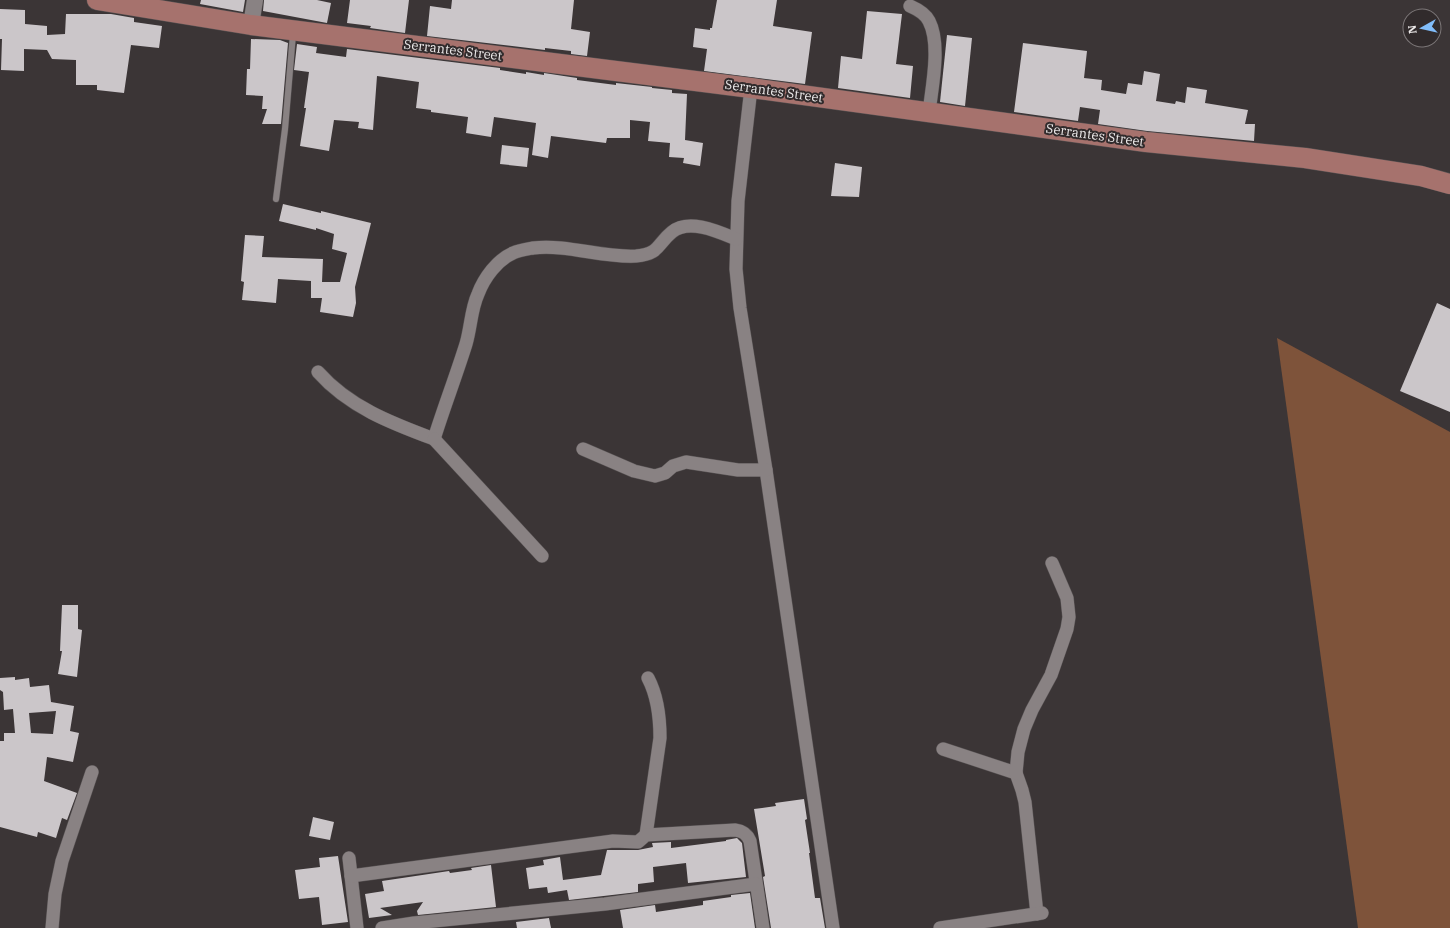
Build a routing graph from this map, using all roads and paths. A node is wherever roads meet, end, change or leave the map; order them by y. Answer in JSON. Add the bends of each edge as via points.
{"nodes":[{"id":1,"x":98,"y":0,"type":"edge"},
{"id":2,"x":254,"y":0,"type":"edge"},
{"id":3,"x":910,"y":6,"type":"dead end"},
{"id":4,"x":252,"y":25,"type":"junction"},
{"id":5,"x":293,"y":30,"type":"junction"},
{"id":6,"x":751,"y":88,"type":"junction"},
{"id":7,"x":929,"y":112,"type":"junction"},
{"id":8,"x":1450,"y":184,"type":"edge"},
{"id":9,"x":276,"y":199,"type":"dead end"},
{"id":10,"x":736,"y":239,"type":"junction"},
{"id":11,"x":318,"y":372,"type":"dead end"},
{"id":12,"x":434,"y":439,"type":"junction"},
{"id":13,"x":583,"y":449,"type":"dead end"},
{"id":14,"x":766,"y":470,"type":"junction"},
{"id":15,"x":542,"y":556,"type":"dead end"},
{"id":16,"x":1052,"y":563,"type":"dead end"},
{"id":17,"x":648,"y":678,"type":"dead end"},
{"id":18,"x":943,"y":750,"type":"dead end"},
{"id":19,"x":92,"y":772,"type":"dead end"},
{"id":20,"x":1016,"y":773,"type":"junction"},
{"id":21,"x":646,"y":835,"type":"junction"},
{"id":22,"x":349,"y":858,"type":"dead end"},
{"id":23,"x":351,"y":876,"type":"junction"},
{"id":24,"x":756,"y":884,"type":"junction"},
{"id":25,"x":52,"y":928,"type":"edge"},
{"id":26,"x":357,"y":928,"type":"edge"},
{"id":27,"x":382,"y":928,"type":"edge"},
{"id":28,"x":763,"y":928,"type":"edge"},
{"id":29,"x":832,"y":928,"type":"edge"},
{"id":30,"x":940,"y":928,"type":"edge"}],
"edges":[{"from":1,"to":4,"type":"main road","name":"Serrantes Street"},
{"from":2,"to":4,"type":"street"},
{"from":3,"to":7,"type":"street","via":[[928,19],[933,36],[934,72]]},
{"from":4,"to":5,"type":"main road","name":"Serrantes Street"},
{"from":5,"to":6,"type":"main road","name":"Serrantes Street"},
{"from":5,"to":9,"type":"lane","via":[[287,115]]},
{"from":6,"to":7,"type":"main road","name":"Serrantes Street"},
{"from":6,"to":10,"type":"street"},
{"from":7,"to":8,"type":"main road","name":"Serrantes Street","via":[[1146,142],[1313,159],[1414,175]]},
{"from":10,"to":12,"type":"street","via":[[709,228],[695,226],[673,231],[655,251],[644,255],[623,256],[553,247],[512,253],[490,272],[478,294],[466,343]]},
{"from":10,"to":14,"type":"street","via":[[740,308]]},
{"from":11,"to":12,"type":"street","via":[[330,385],[358,406],[399,426]]},
{"from":12,"to":15,"type":"street"},
{"from":13,"to":14,"type":"street","via":[[634,471],[655,476],[665,474],[673,466],[686,462],[738,470]]},
{"from":14,"to":29,"type":"street"},
{"from":16,"to":20,"type":"street","via":[[1067,598],[1067,629],[1051,675],[1024,728]]},
{"from":17,"to":21,"type":"street","via":[[656,696],[660,738]]},
{"from":18,"to":20,"type":"street"},
{"from":19,"to":25,"type":"street","via":[[62,861],[55,894]]},
{"from":20,"to":30,"type":"street","via":[[1024,802],[1039,913]]},
{"from":21,"to":23,"type":"street","via":[[636,843],[613,841]]},
{"from":21,"to":24,"type":"street","via":[[741,831],[750,841]]},
{"from":22,"to":23,"type":"street"},
{"from":23,"to":26,"type":"street"},
{"from":24,"to":27,"type":"street"},
{"from":24,"to":28,"type":"street"}]}
